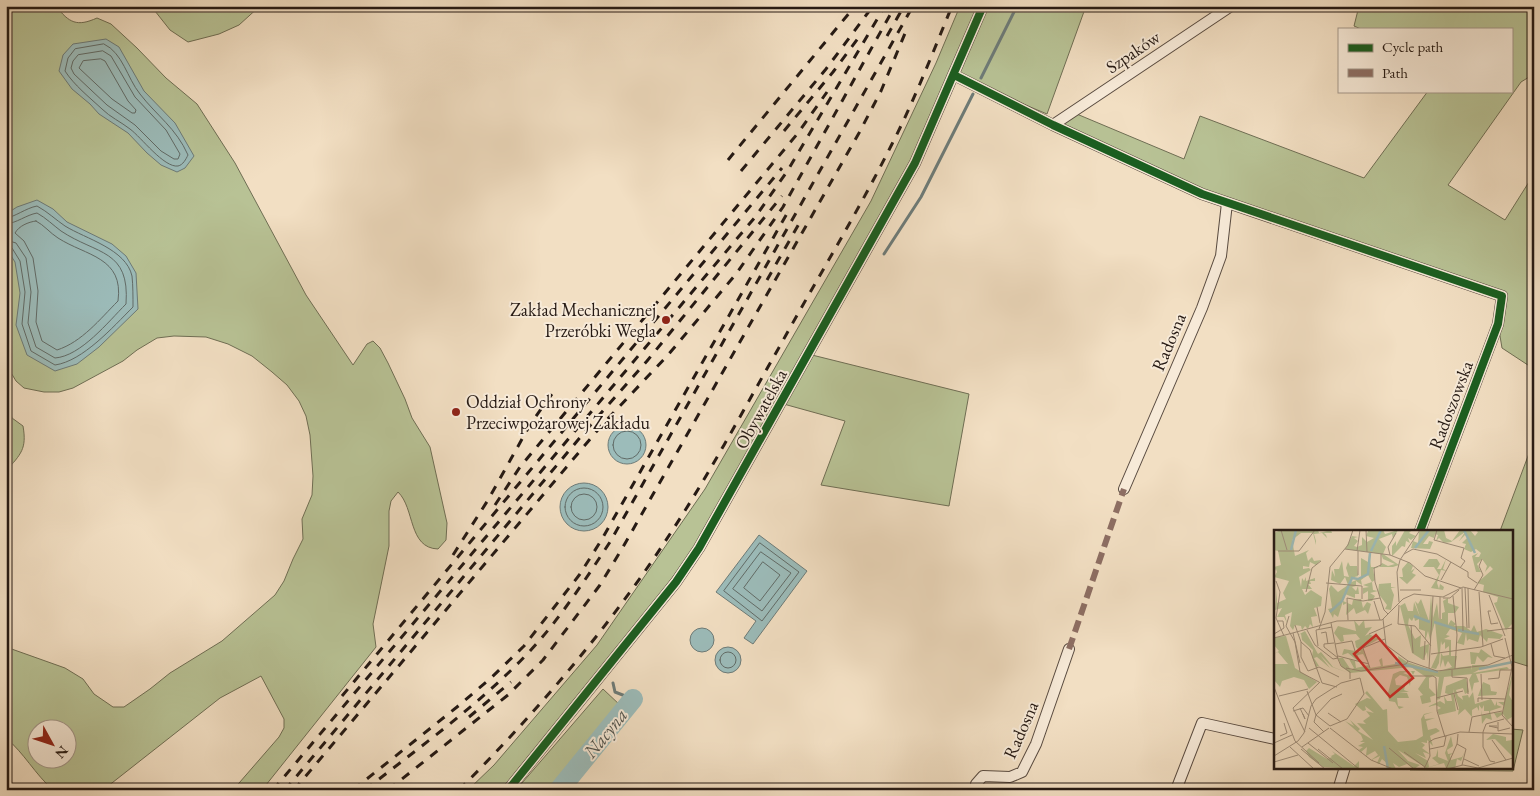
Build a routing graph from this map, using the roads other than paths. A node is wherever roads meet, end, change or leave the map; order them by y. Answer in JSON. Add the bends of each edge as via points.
{"nodes":[{"id":1,"x":983,"y":6,"type":"edge"},
{"id":2,"x":1231,"y":6,"type":"edge"},
{"id":3,"x":954,"y":75,"type":"junction"},
{"id":4,"x":1053,"y":125,"type":"junction"},
{"id":5,"x":1227,"y":203,"type":"junction"},
{"id":6,"x":1124,"y":489,"type":"dead end"},
{"id":7,"x":1420,"y":530,"type":"edge"},
{"id":8,"x":1069,"y":649,"type":"dead end"},
{"id":9,"x":1274,"y":739,"type":"edge"},
{"id":10,"x":1345,"y":768,"type":"edge"},
{"id":11,"x":508,"y":790,"type":"edge"},
{"id":12,"x":976,"y":790,"type":"edge"},
{"id":13,"x":1176,"y":790,"type":"edge"},
{"id":14,"x":1338,"y":790,"type":"edge"}],
"edges":[{"from":1,"to":3,"type":"street","name":"Obywatelska"},
{"from":2,"to":4,"type":"street","name":"Szpaków"},
{"from":3,"to":4,"type":"street"},
{"from":3,"to":11,"type":"street","name":"Obywatelska","via":[[915,163],[694,557]]},
{"from":4,"to":5,"type":"street"},
{"from":5,"to":6,"type":"street","name":"Radosna","via":[[1221,256]]},
{"from":5,"to":7,"type":"street","name":"Radoszowska","via":[[1502,296],[1498,324]]},
{"from":8,"to":12,"type":"street","name":"Radosna","via":[[1036,744],[1022,772],[1010,777],[983,776],[976,784]]},
{"from":9,"to":13,"type":"street","via":[[1202,723]]},
{"from":10,"to":14,"type":"street"}]}
